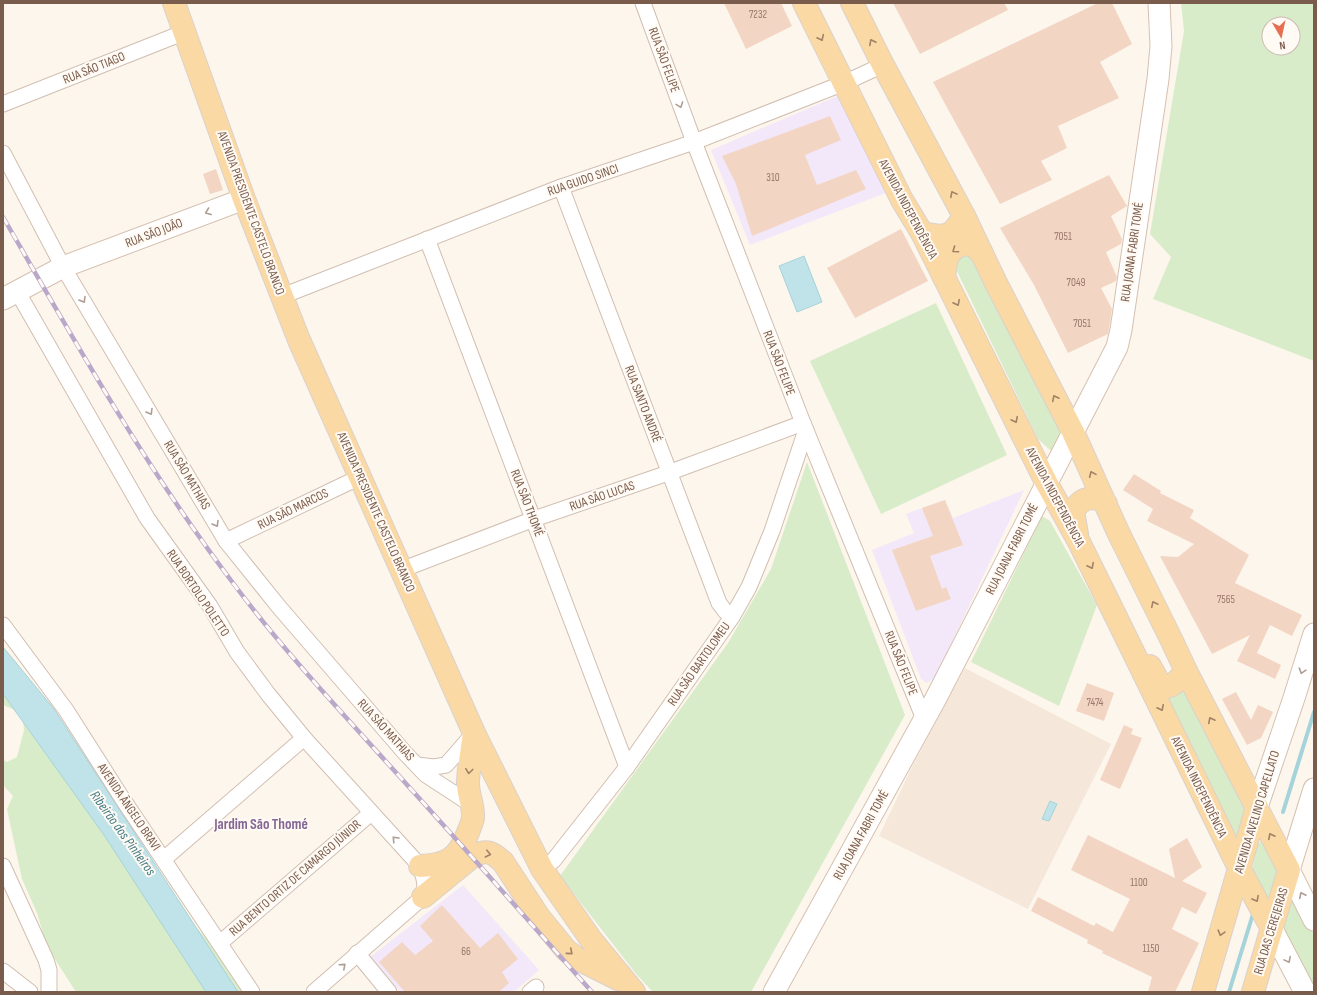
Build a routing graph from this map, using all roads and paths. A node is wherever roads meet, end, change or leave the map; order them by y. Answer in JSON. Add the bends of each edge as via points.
{"nodes":[{"id":1,"x":174,"y":3,"type":"edge"},
{"id":2,"x":643,"y":3,"type":"edge"},
{"id":3,"x":804,"y":3,"type":"edge"},
{"id":4,"x":852,"y":3,"type":"edge"},
{"id":5,"x":1159,"y":3,"type":"edge"},
{"id":6,"x":185,"y":32,"type":"junction"},
{"id":7,"x":883,"y":65,"type":"junction"},
{"id":8,"x":844,"y":83,"type":"junction"},
{"id":9,"x":3,"y":104,"type":"edge"},
{"id":10,"x":694,"y":142,"type":"junction"},
{"id":11,"x":3,"y":153,"type":"edge"},
{"id":12,"x":561,"y":187,"type":"junction"},
{"id":13,"x":244,"y":199,"type":"junction"},
{"id":14,"x":964,"y":216,"type":"junction"},
{"id":15,"x":922,"y":233,"type":"junction"},
{"id":16,"x":426,"y":239,"type":"junction"},
{"id":17,"x":982,"y":254,"type":"junction"},
{"id":18,"x":63,"y":267,"type":"junction"},
{"id":19,"x":944,"y":278,"type":"junction"},
{"id":20,"x":10,"y":295,"type":"edge"},
{"id":21,"x":283,"y":297,"type":"junction"},
{"id":22,"x":804,"y":427,"type":"junction"},
{"id":23,"x":1073,"y":432,"type":"junction"},
{"id":24,"x":668,"y":472,"type":"junction"},
{"id":25,"x":360,"y":477,"type":"junction"},
{"id":26,"x":1046,"y":482,"type":"junction"},
{"id":27,"x":1106,"y":504,"type":"junction"},
{"id":28,"x":534,"y":519,"type":"junction"},
{"id":29,"x":226,"y":541,"type":"junction"},
{"id":30,"x":1079,"y":542,"type":"junction"},
{"id":31,"x":402,"y":570,"type":"junction"},
{"id":32,"x":732,"y":618,"type":"junction"},
{"id":33,"x":3,"y":624,"type":"edge"},
{"id":34,"x":1314,"y":634,"type":"edge"},
{"id":35,"x":1128,"y":641,"type":"junction"},
{"id":36,"x":1186,"y":671,"type":"junction"},
{"id":37,"x":924,"y":719,"type":"junction"},
{"id":38,"x":474,"y":733,"type":"junction"},
{"id":39,"x":304,"y":738,"type":"junction"},
{"id":40,"x":417,"y":765,"type":"junction"},
{"id":41,"x":627,"y":767,"type":"junction"},
{"id":42,"x":1314,"y":789,"type":"edge"},
{"id":43,"x":472,"y":805,"type":"junction"},
{"id":44,"x":1258,"y":807,"type":"junction"},
{"id":45,"x":371,"y":813,"type":"junction"},
{"id":46,"x":164,"y":859,"type":"junction"},
{"id":47,"x":3,"y":866,"type":"edge"},
{"id":48,"x":420,"y":866,"type":"junction"},
{"id":49,"x":1239,"y":868,"type":"junction"},
{"id":50,"x":542,"y":869,"type":"junction"},
{"id":51,"x":1289,"y":870,"type":"junction"},
{"id":52,"x":423,"y":897,"type":"junction"},
{"id":53,"x":1314,"y":920,"type":"edge"},
{"id":54,"x":1271,"y":927,"type":"junction"},
{"id":55,"x":220,"y":943,"type":"junction"},
{"id":56,"x":357,"y":954,"type":"junction"},
{"id":57,"x":3,"y":971,"type":"edge"},
{"id":58,"x":630,"y":988,"type":"edge"},
{"id":59,"x":30,"y":992,"type":"edge"},
{"id":60,"x":49,"y":992,"type":"edge"},
{"id":61,"x":252,"y":992,"type":"edge"},
{"id":62,"x":314,"y":992,"type":"edge"},
{"id":63,"x":389,"y":992,"type":"edge"},
{"id":64,"x":774,"y":992,"type":"edge"},
{"id":65,"x":1203,"y":992,"type":"edge"},
{"id":66,"x":1253,"y":992,"type":"edge"},
{"id":67,"x":1305,"y":992,"type":"edge"}],
"edges":[{"from":1,"to":6,"type":"main road","name":"AVENIDA PRESIDENTE CASTELO BRANCO"},
{"from":2,"to":10,"type":"street","name":"RUA SÃO FELIPE","one_way":true},
{"from":3,"to":8,"type":"main road","name":"AVENIDA INDEPENDÊNCIA","one_way":true},
{"from":7,"to":4,"type":"main road","one_way":true},
{"from":5,"to":23,"type":"street","name":"RUA JOANA FABRI TOMÉ","via":[[1161,46],[1158,79],[1117,347]]},
{"from":6,"to":9,"type":"street","name":"RUA SÃO TIAGO"},
{"from":6,"to":13,"type":"main road","name":"AVENIDA PRESIDENTE CASTELO BRANCO"},
{"from":7,"to":8,"type":"street","name":"RUA GUIDO SINCI"},
{"from":14,"to":7,"type":"main road","one_way":true},
{"from":8,"to":10,"type":"street","name":"RUA GUIDO SINCI"},
{"from":8,"to":15,"type":"main road","name":"AVENIDA INDEPENDÊNCIA","via":[[902,200]]},
{"from":10,"to":12,"type":"street","name":"RUA GUIDO SINCI"},
{"from":10,"to":22,"type":"street","name":"RUA SÃO FELIPE"},
{"from":11,"to":18,"type":"street","name":"RUA SÃO MATHIAS"},
{"from":12,"to":16,"type":"street","name":"RUA GUIDO SINCI"},
{"from":12,"to":24,"type":"street","name":"RUA SANTO ANDRÉ"},
{"from":13,"to":18,"type":"street","name":"RUA SÃO JOÃO","one_way":true},
{"from":13,"to":21,"type":"main road","name":"AVENIDA PRESIDENTE CASTELO BRANCO"},
{"from":14,"to":15,"type":"main road","via":[[951,233],[936,236]]},
{"from":14,"to":17,"type":"main road"},
{"from":15,"to":19,"type":"main road","name":"AVENIDA INDEPENDÊNCIA"},
{"from":16,"to":21,"type":"street","name":"RUA GUIDO SINCI"},
{"from":16,"to":28,"type":"street","name":"RUA SÃO THOMÉ"},
{"from":17,"to":19,"type":"main road","one_way":true,"via":[[973,246],[959,246],[947,259]]},
{"from":23,"to":17,"type":"main road","one_way":true},
{"from":18,"to":20,"type":"street","name":"RUA SÃO JOÃO"},
{"from":18,"to":29,"type":"street","name":"RUA SÃO MATHIAS","one_way":true},
{"from":19,"to":26,"type":"main road","name":"AVENIDA INDEPENDÊNCIA","one_way":true},
{"from":20,"to":39,"type":"street","name":"RUA BORTOLO POLETTO","via":[[147,518],[210,606],[237,652]]},
{"from":21,"to":25,"type":"main road","name":"AVENIDA PRESIDENTE CASTELO BRANCO","via":[[299,340]]},
{"from":22,"to":24,"type":"street","name":"RUA SÃO LUCAS"},
{"from":22,"to":32,"type":"street","name":"RUA SÃO BARTOLOMEU","via":[[772,531],[749,587]]},
{"from":22,"to":37,"type":"street","name":"RUA SÃO FELIPE"},
{"from":23,"to":26,"type":"street","name":"RUA JOANA FABRI TOMÉ"},
{"from":27,"to":23,"type":"main road","one_way":true},
{"from":24,"to":28,"type":"street","name":"RUA SÃO LUCAS"},
{"from":24,"to":32,"type":"street","name":"RUA SANTO ANDRÉ","via":[[719,603]]},
{"from":25,"to":29,"type":"street","name":"RUA SÃO MARCOS"},
{"from":25,"to":31,"type":"main road","name":"AVENIDA PRESIDENTE CASTELO BRANCO"},
{"from":26,"to":30,"type":"main road","name":"AVENIDA INDEPENDÊNCIA"},
{"from":26,"to":37,"type":"street","name":"RUA JOANA FABRI TOMÉ"},
{"from":27,"to":30,"type":"main road","via":[[1099,498],[1080,501],[1073,511]]},
{"from":36,"to":27,"type":"main road","one_way":true},
{"from":28,"to":31,"type":"street","name":"RUA SÃO LUCAS"},
{"from":28,"to":41,"type":"street","name":"RUA SÃO THOMÉ"},
{"from":29,"to":40,"type":"street","name":"RUA SÃO MATHIAS","via":[[279,607]]},
{"from":30,"to":35,"type":"main road","name":"AVENIDA INDEPENDÊNCIA","one_way":true},
{"from":31,"to":38,"type":"main road","name":"AVENIDA PRESIDENTE CASTELO BRANCO"},
{"from":32,"to":41,"type":"street","name":"RUA SÃO BARTOLOMEU"},
{"from":33,"to":46,"type":"street","name":"AVENIDA ÂNGELO BRAVI","via":[[66,710]]},
{"from":34,"to":44,"type":"street","name":"AVENIDA AVELINO CAPELLATO","one_way":true},
{"from":35,"to":36,"type":"main road","via":[[1140,652],[1161,686],[1172,686]]},
{"from":35,"to":49,"type":"main road","name":"AVENIDA INDEPENDÊNCIA","one_way":true},
{"from":44,"to":36,"type":"main road","one_way":true},
{"from":37,"to":64,"type":"street","name":"RUA JOANA FABRI TOMÉ"},
{"from":38,"to":40,"type":"street","name":"RUA SÃO MATHIAS","via":[[446,765]]},
{"from":38,"to":43,"type":"main road","one_way":true,"via":[[468,783]]},
{"from":38,"to":50,"type":"main road","name":"AVENIDA PRESIDENTE CASTELO BRANCO"},
{"from":39,"to":45,"type":"street","name":"RUA BORTOLO POLETTO"},
{"from":39,"to":46,"type":"street"},
{"from":40,"to":43,"type":"street","name":"RUA SÃO MATHIAS","via":[[426,775]]},
{"from":41,"to":50,"type":"street","name":"RUA SÃO BARTOLOMEU","via":[[553,861]]},
{"from":42,"to":51,"type":"street"},
{"from":43,"to":48,"type":"main road","via":[[473,819],[457,853],[442,863]]},
{"from":44,"to":49,"type":"main road","name":"AVENIDA AVELINO CAPELLATO"},
{"from":51,"to":44,"type":"main road","one_way":true},
{"from":48,"to":45,"type":"street","name":"RUA BORTOLO POLETTO","one_way":true},
{"from":45,"to":55,"type":"street","name":"RUA BENTO ORTIZ DE CAMARGO JÚNIOR"},
{"from":46,"to":55,"type":"street","name":"AVENIDA ÂNGELO BRAVI"},
{"from":47,"to":60,"type":"street","via":[[46,960],[49,970]]},
{"from":48,"to":52,"type":"street","via":[[426,889]]},
{"from":49,"to":54,"type":"main road","name":"AVENIDA INDEPENDÊNCIA","one_way":true},
{"from":49,"to":65,"type":"main road","name":"AVENIDA AVELINO CAPELLATO","one_way":true},
{"from":50,"to":58,"type":"main road","name":"AVENIDA PRESIDENTE CASTELO BRANCO","via":[[592,941]]},
{"from":53,"to":51,"type":"street","one_way":true},
{"from":51,"to":54,"type":"main road","name":"RUA DAS CEREJEIRAS"},
{"from":52,"to":56,"type":"street"},
{"from":52,"to":58,"type":"main road","one_way":true,"via":[[473,856],[489,852],[503,862],[539,917],[566,950]]},
{"from":54,"to":66,"type":"main road","name":"RUA DAS CEREJEIRAS"},
{"from":54,"to":67,"type":"street","name":"AVENIDA INDEPENDÊNCIA","one_way":true},
{"from":55,"to":61,"type":"street","name":"AVENIDA ÂNGELO BRAVI"},
{"from":62,"to":56,"type":"street","one_way":true},
{"from":56,"to":63,"type":"street"},
{"from":57,"to":59,"type":"street"}]}
